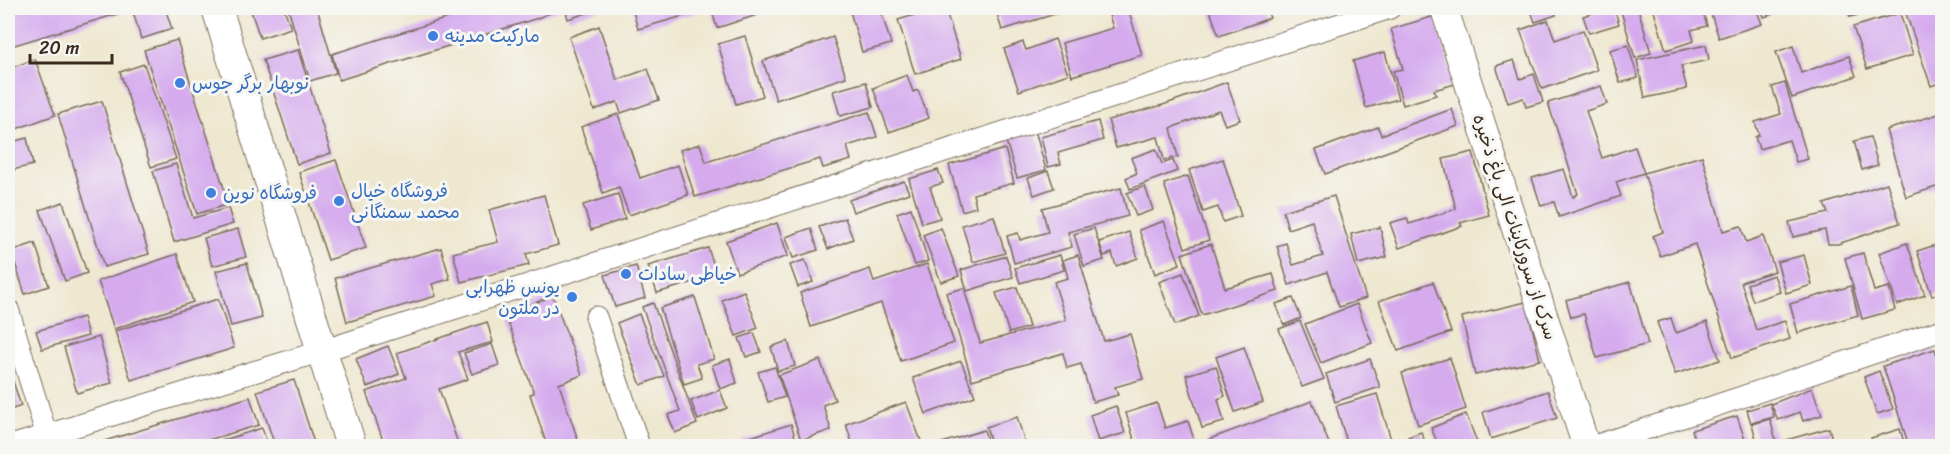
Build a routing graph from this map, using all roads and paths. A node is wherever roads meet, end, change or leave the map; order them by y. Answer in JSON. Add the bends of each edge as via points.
{"nodes":[{"id":1,"x":217,"y":8,"type":"edge"},
{"id":2,"x":1390,"y":8,"type":"edge"},
{"id":3,"x":1444,"y":8,"type":"edge"},
{"id":4,"x":8,"y":309,"type":"edge"},
{"id":5,"x":596,"y":317,"type":"dead end"},
{"id":6,"x":1942,"y":330,"type":"edge"},
{"id":7,"x":322,"y":351,"type":"junction"},
{"id":8,"x":48,"y":441,"type":"edge"},
{"id":9,"x":11,"y":447,"type":"edge"},
{"id":10,"x":351,"y":447,"type":"edge"},
{"id":11,"x":639,"y":447,"type":"edge"},
{"id":12,"x":1586,"y":447,"type":"edge"},
{"id":13,"x":1595,"y":447,"type":"edge"}],
"edges":[{"from":1,"to":7,"type":"main road"},
{"from":2,"to":7,"type":"street"},
{"from":3,"to":12,"type":"street","name":"سرک از سرورکاینات الی باغ ذخیره"},
{"from":4,"to":8,"type":"street"},
{"from":5,"to":11,"type":"street"},
{"from":6,"to":13,"type":"street"},
{"from":7,"to":8,"type":"street"},
{"from":7,"to":10,"type":"main road"},
{"from":8,"to":9,"type":"street"}]}
